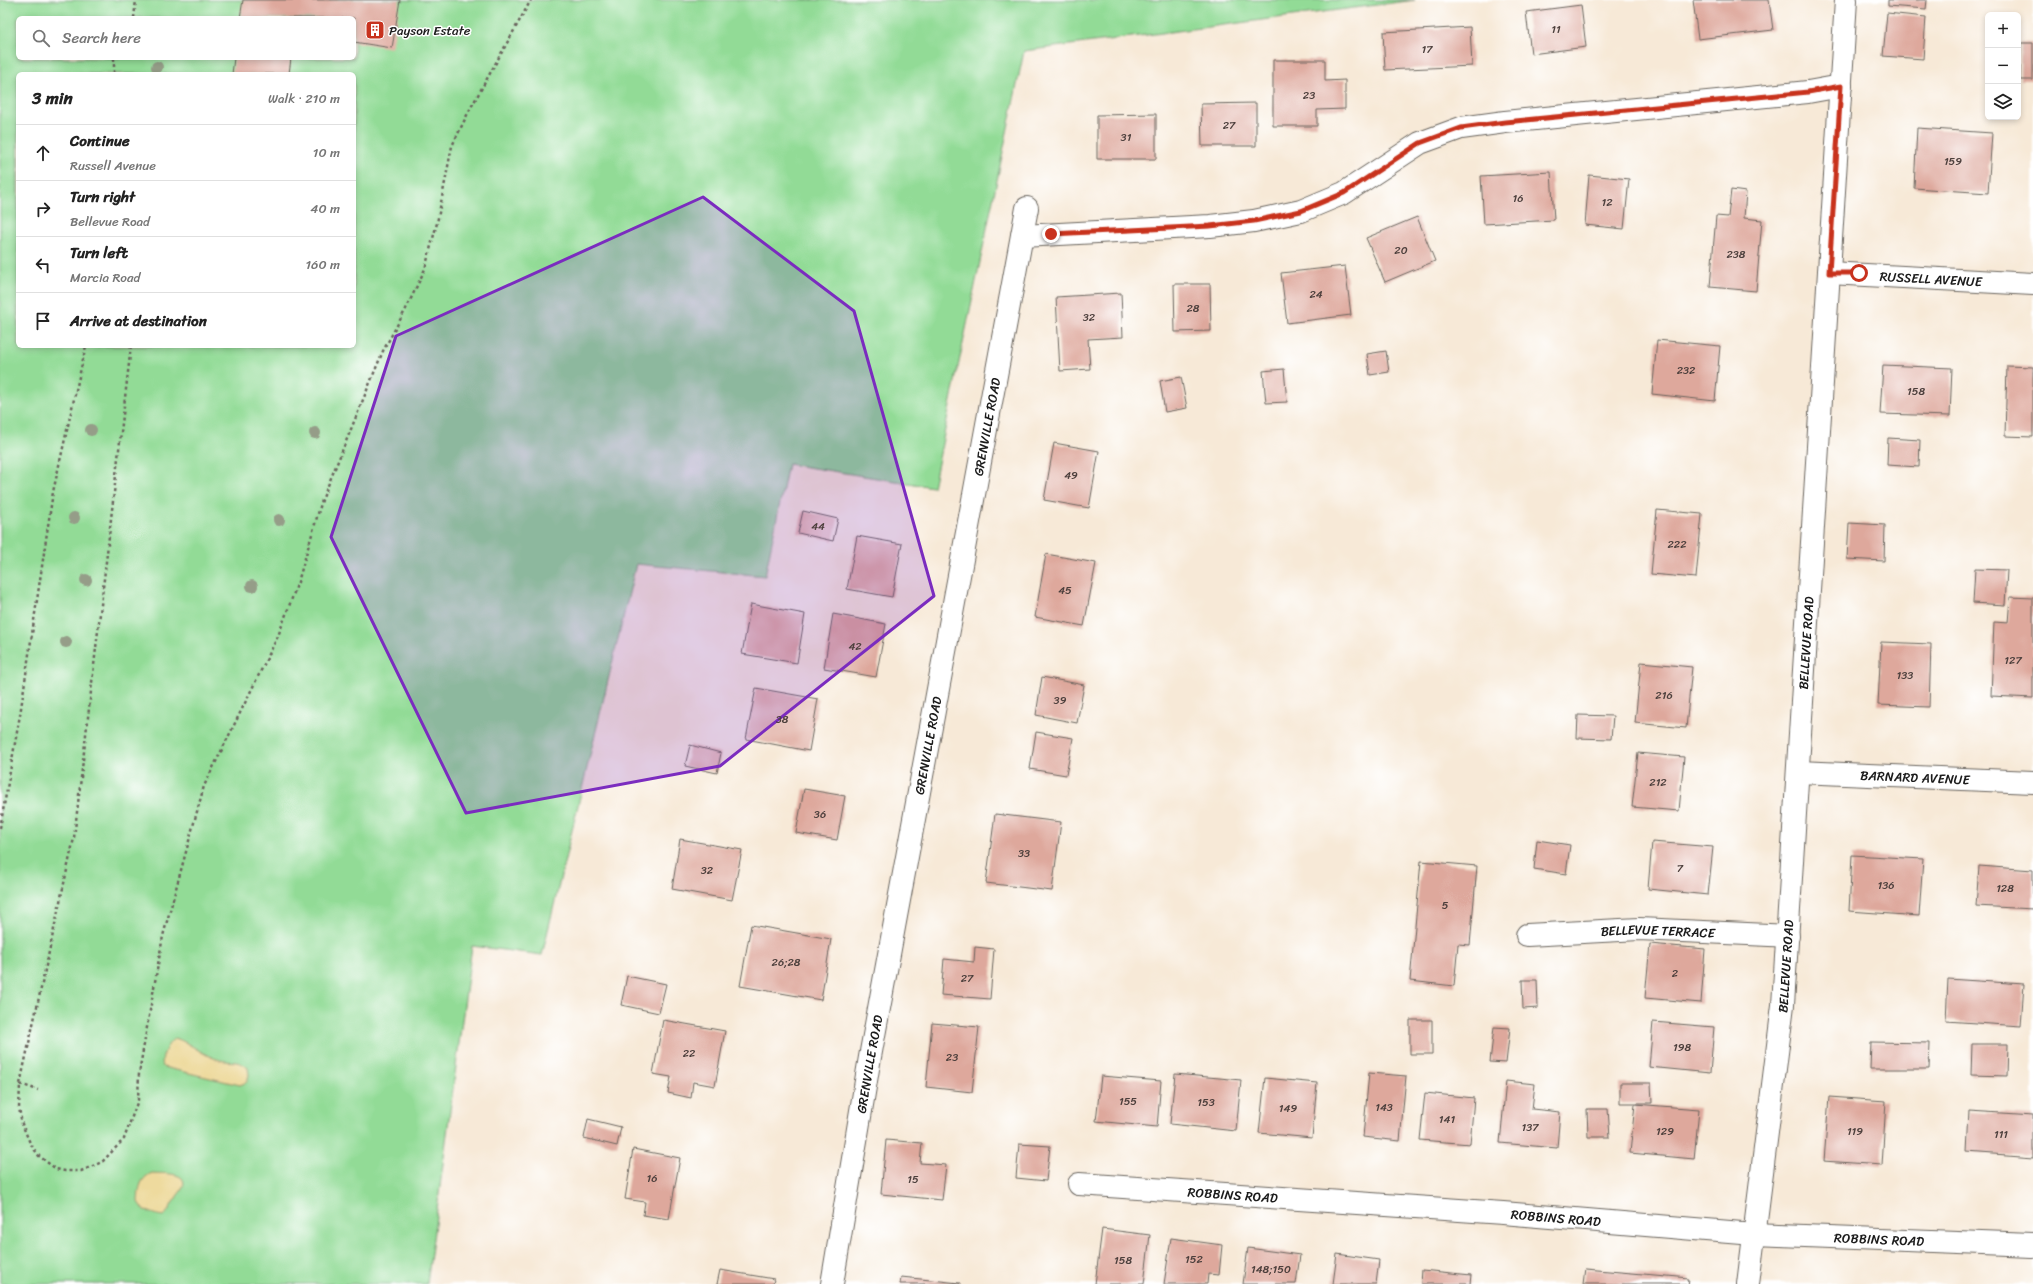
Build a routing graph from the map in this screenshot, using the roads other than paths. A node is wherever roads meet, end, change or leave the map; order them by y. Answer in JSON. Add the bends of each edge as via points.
{"nodes":[{"id":1,"x":1846,"y":0,"type":"edge"},
{"id":2,"x":1841,"y":86,"type":"junction"},
{"id":3,"x":1027,"y":208,"type":"dead end"},
{"id":4,"x":1022,"y":236,"type":"junction"},
{"id":5,"x":1829,"y":273,"type":"junction"},
{"id":6,"x":2033,"y":284,"type":"edge"},
{"id":7,"x":1798,"y":772,"type":"junction"},
{"id":8,"x":2033,"y":782,"type":"edge"},
{"id":9,"x":1527,"y":935,"type":"dead end"},
{"id":10,"x":1788,"y":936,"type":"junction"},
{"id":11,"x":1079,"y":1184,"type":"dead end"},
{"id":12,"x":1754,"y":1234,"type":"junction"},
{"id":13,"x":2033,"y":1245,"type":"edge"},
{"id":14,"x":832,"y":1284,"type":"edge"},
{"id":15,"x":1748,"y":1284,"type":"edge"}],
"edges":[{"from":1,"to":2,"type":"street","name":"BELLEVUE ROAD"},
{"from":2,"to":4,"type":"street","via":[[1808,92],[1461,128],[1420,143],[1344,193],[1301,211],[1254,221],[1210,226]]},
{"from":2,"to":5,"type":"street","name":"BELLEVUE ROAD"},
{"from":3,"to":4,"type":"street","name":"GRENVILLE ROAD"},
{"from":4,"to":14,"type":"street","name":"GRENVILLE ROAD","via":[[870,1057]]},
{"from":5,"to":6,"type":"street","name":"RUSSELL AVENUE"},
{"from":5,"to":7,"type":"street","name":"BELLEVUE ROAD"},
{"from":7,"to":8,"type":"street","name":"BARNARD AVENUE"},
{"from":7,"to":10,"type":"street","name":"BELLEVUE ROAD"},
{"from":9,"to":10,"type":"street","name":"BELLEVUE TERRACE","via":[[1639,929]]},
{"from":10,"to":12,"type":"street","name":"BELLEVUE ROAD"},
{"from":11,"to":12,"type":"street","name":"ROBBINS ROAD","via":[[1503,1213]]},
{"from":12,"to":13,"type":"street","name":"ROBBINS ROAD"},
{"from":12,"to":15,"type":"street","name":"BELLEVUE ROAD"}]}
